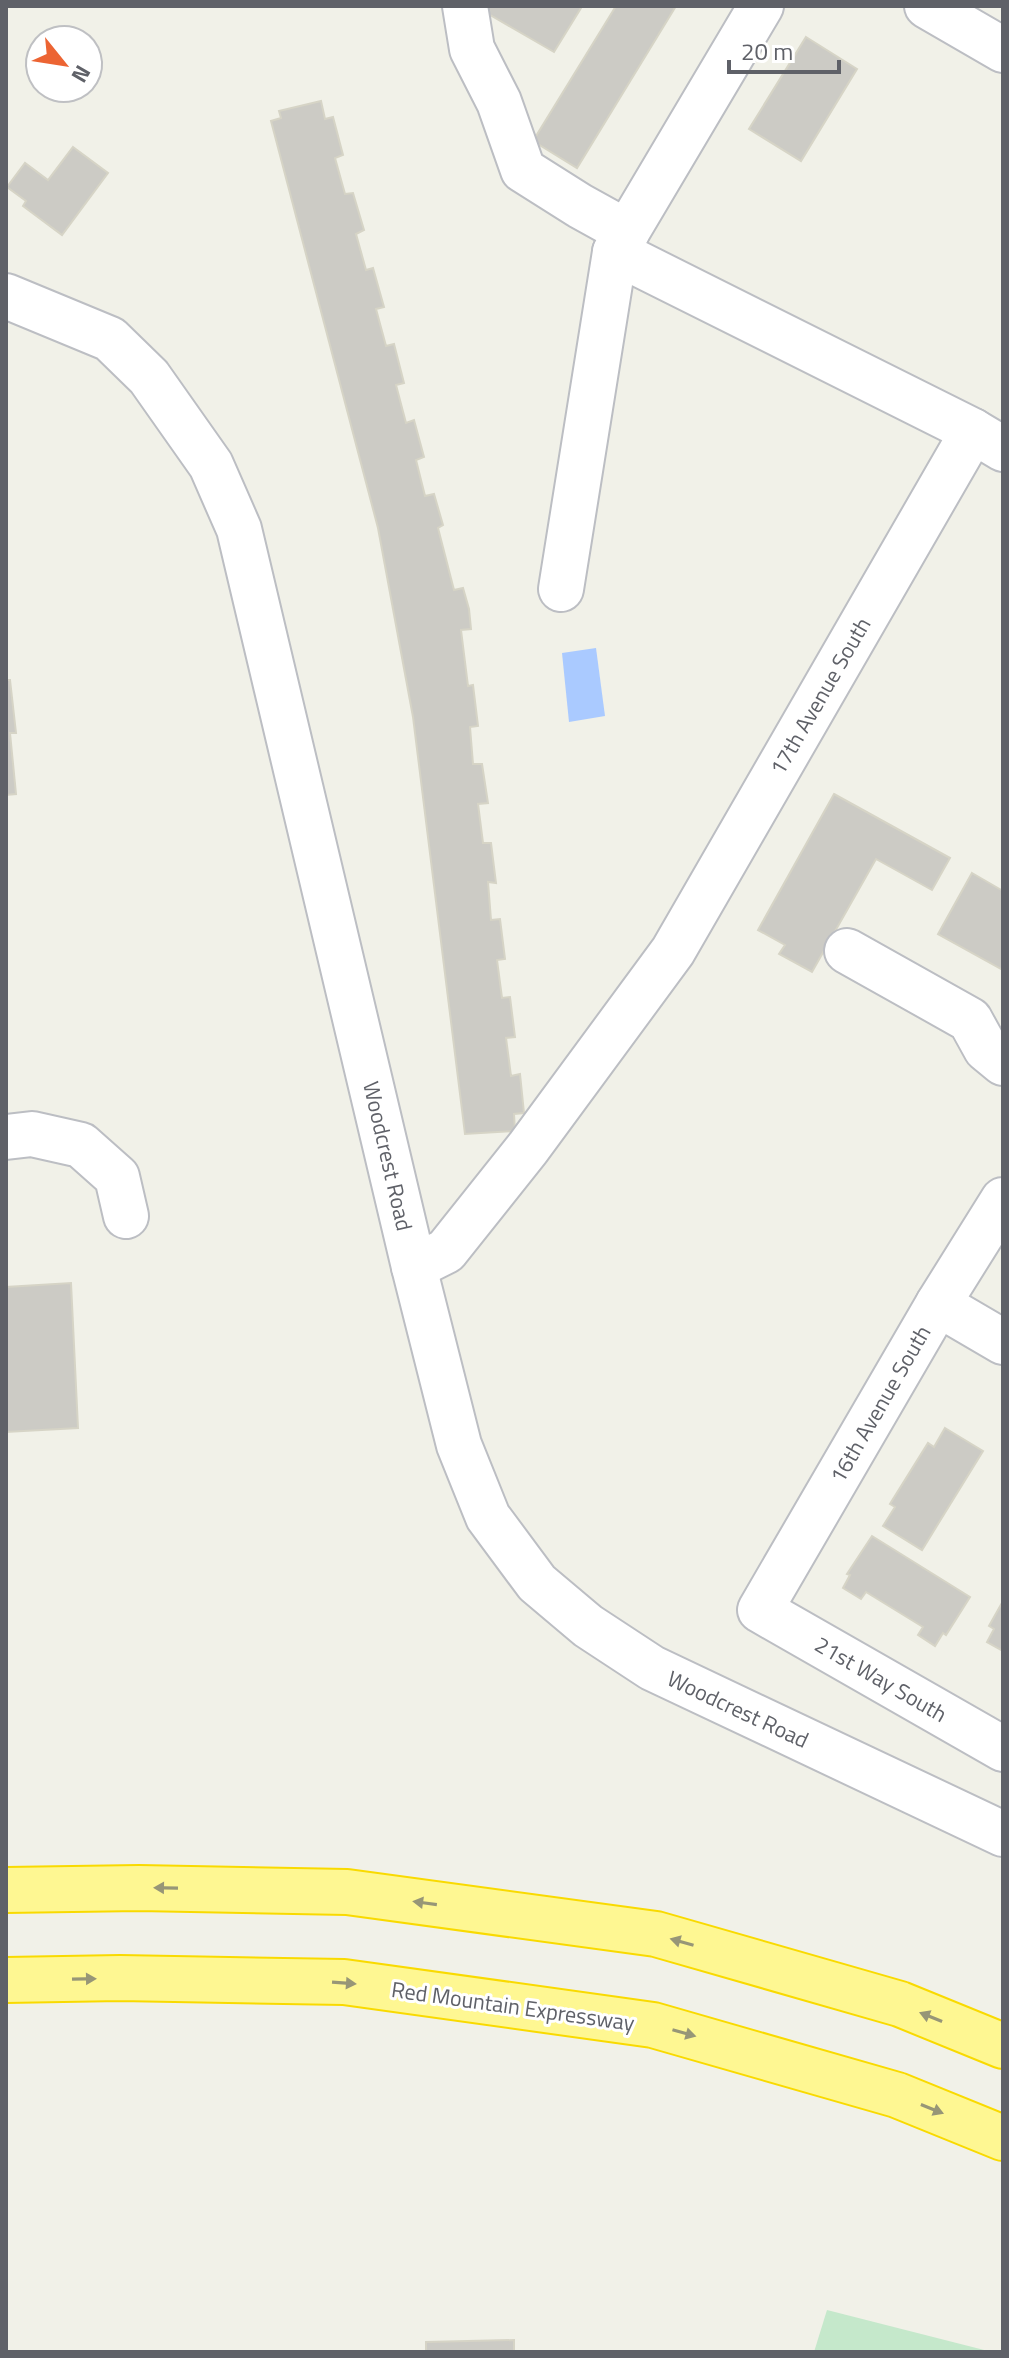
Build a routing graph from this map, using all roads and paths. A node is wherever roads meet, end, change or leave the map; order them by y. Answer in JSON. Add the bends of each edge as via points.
{"nodes":[{"id":1,"x":465,"y":6,"type":"edge"},
{"id":2,"x":761,"y":6,"type":"edge"},
{"id":3,"x":927,"y":6,"type":"edge"},
{"id":4,"x":1003,"y":50,"type":"edge"},
{"id":5,"x":621,"y":242,"type":"junction"},
{"id":6,"x":6,"y":296,"type":"edge"},
{"id":7,"x":988,"y":440,"type":"edge"},
{"id":8,"x":561,"y":589,"type":"dead end"},
{"id":9,"x":847,"y":951,"type":"dead end"},
{"id":10,"x":1003,"y":1063,"type":"edge"},
{"id":11,"x":6,"y":1137,"type":"edge"},
{"id":12,"x":1003,"y":1200,"type":"edge"},
{"id":13,"x":126,"y":1216,"type":"dead end"},
{"id":14,"x":414,"y":1267,"type":"junction"},
{"id":15,"x":938,"y":1304,"type":"junction"},
{"id":16,"x":1003,"y":1342,"type":"edge"},
{"id":17,"x":760,"y":1610,"type":"joint"},
{"id":18,"x":1003,"y":1749,"type":"edge"},
{"id":19,"x":1003,"y":1834,"type":"edge"},
{"id":20,"x":6,"y":1890,"type":"edge"},
{"id":21,"x":6,"y":1980,"type":"edge"},
{"id":22,"x":1003,"y":2046,"type":"edge"},
{"id":23,"x":1003,"y":2138,"type":"edge"}],
"edges":[{"from":1,"to":5,"type":"street","name":"17th Avenue South","via":[[472,49],[499,102],[523,170],[580,206]]},
{"from":2,"to":5,"type":"street"},
{"from":3,"to":4,"type":"street"},
{"from":5,"to":7,"type":"street","name":"17th Avenue South"},
{"from":5,"to":8,"type":"street"},
{"from":6,"to":14,"type":"street","name":"Woodcrest Road","via":[[110,339],[149,377],[211,465],[239,529]]},
{"from":7,"to":14,"type":"street","name":"17th Avenue South","via":[[673,951],[446,1251]]},
{"from":9,"to":10,"type":"street","via":[[970,1020],[986,1049]]},
{"from":11,"to":13,"type":"street","via":[[32,1134],[81,1145],[117,1177]]},
{"from":12,"to":15,"type":"street","name":"16th Avenue South"},
{"from":14,"to":19,"type":"street","name":"Woodcrest Road","via":[[459,1445],[488,1517],[537,1583],[588,1626],[652,1668]]},
{"from":15,"to":16,"type":"street"},
{"from":15,"to":17,"type":"street","name":"16th Avenue South"},
{"from":17,"to":18,"type":"street","name":"21st Way South"},
{"from":22,"to":20,"type":"highway","one_way":true,"via":[[900,2004],[656,1934],[347,1892]]},
{"from":21,"to":23,"type":"highway","name":"Red Mountain Expressway","one_way":true,"via":[[344,1982],[653,2025],[897,2095]]}]}
